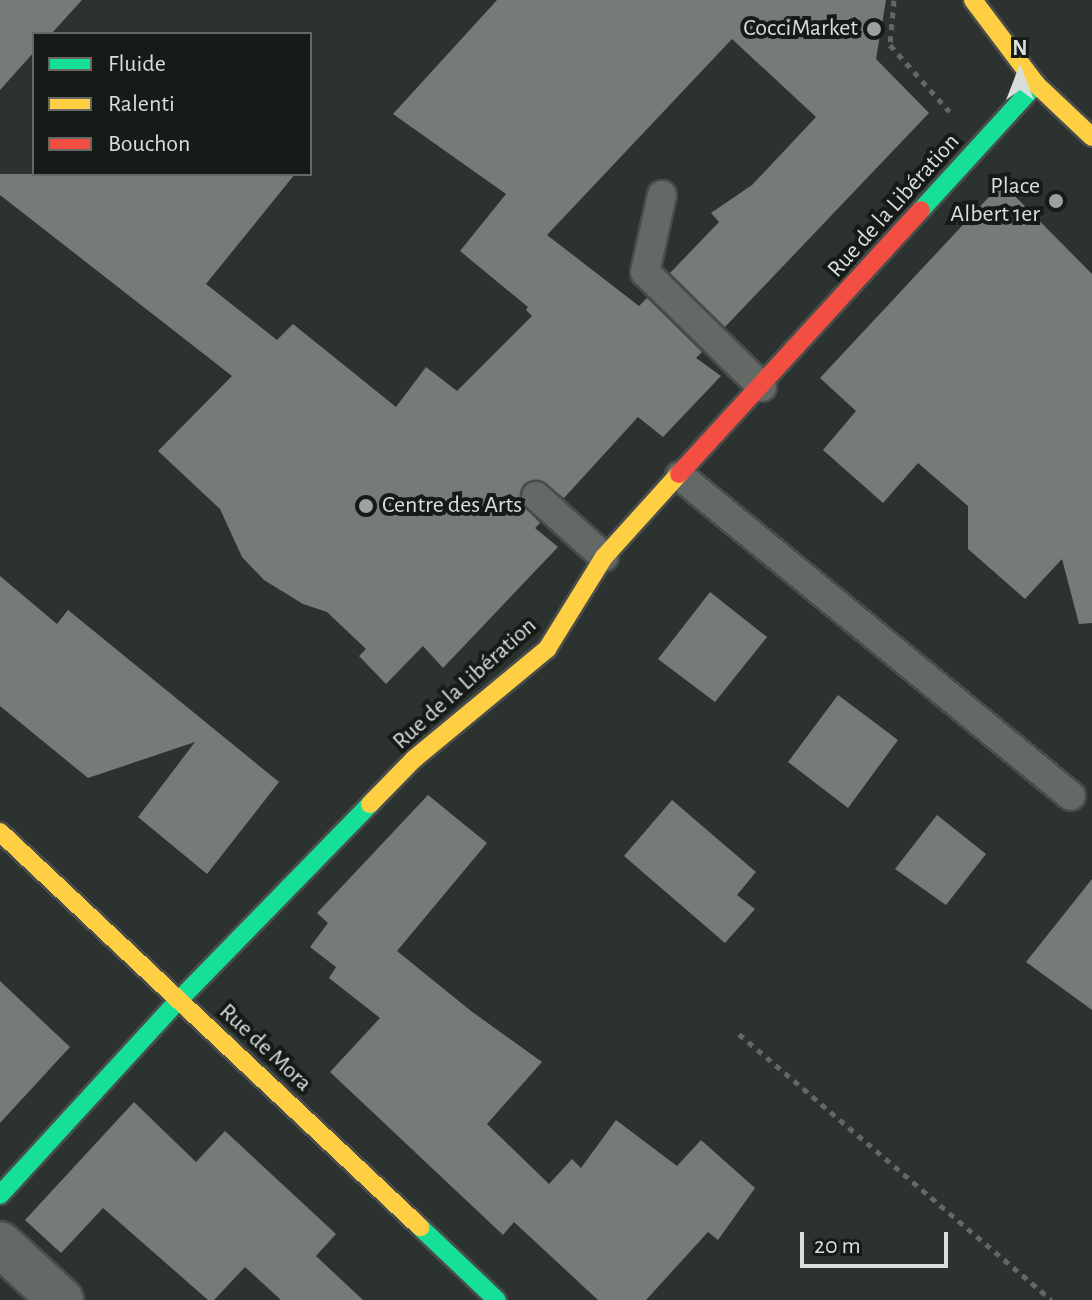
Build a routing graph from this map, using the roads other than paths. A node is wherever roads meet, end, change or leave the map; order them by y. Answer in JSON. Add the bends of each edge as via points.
{"nodes":[{"id":1,"x":973,"y":0,"type":"edge"},
{"id":2,"x":1036,"y":84,"type":"junction"},
{"id":3,"x":1092,"y":137,"type":"edge"},
{"id":4,"x":662,"y":195,"type":"dead end"},
{"id":5,"x":762,"y":387,"type":"junction"},
{"id":6,"x":680,"y":476,"type":"junction"},
{"id":7,"x":536,"y":496,"type":"dead end"},
{"id":8,"x":604,"y":557,"type":"junction"},
{"id":9,"x":1071,"y":796,"type":"dead end"},
{"id":10,"x":0,"y":832,"type":"edge"},
{"id":11,"x":178,"y":1001,"type":"junction"},
{"id":12,"x":0,"y":1195,"type":"edge"},
{"id":13,"x":0,"y":1244,"type":"edge"},
{"id":14,"x":61,"y":1300,"type":"edge"},
{"id":15,"x":497,"y":1300,"type":"edge"}],
"edges":[{"from":1,"to":2,"type":"main road"},
{"from":2,"to":3,"type":"main road"},
{"from":2,"to":5,"type":"main road","name":"Rue de la Libération"},
{"from":4,"to":5,"type":"lane","via":[[645,272]]},
{"from":5,"to":6,"type":"main road","name":"Rue de la Libération"},
{"from":6,"to":8,"type":"main road","name":"Rue de la Libération"},
{"from":6,"to":9,"type":"lane"},
{"from":7,"to":8,"type":"lane"},
{"from":8,"to":11,"type":"main road","name":"Rue de la Libération","via":[[547,649],[414,759]]},
{"from":10,"to":11,"type":"main road","name":"Rue de Mora"},
{"from":11,"to":12,"type":"main road","name":"Rue de la Libération"},
{"from":11,"to":15,"type":"main road","name":"Rue de Mora"},
{"from":13,"to":14,"type":"street"}]}
